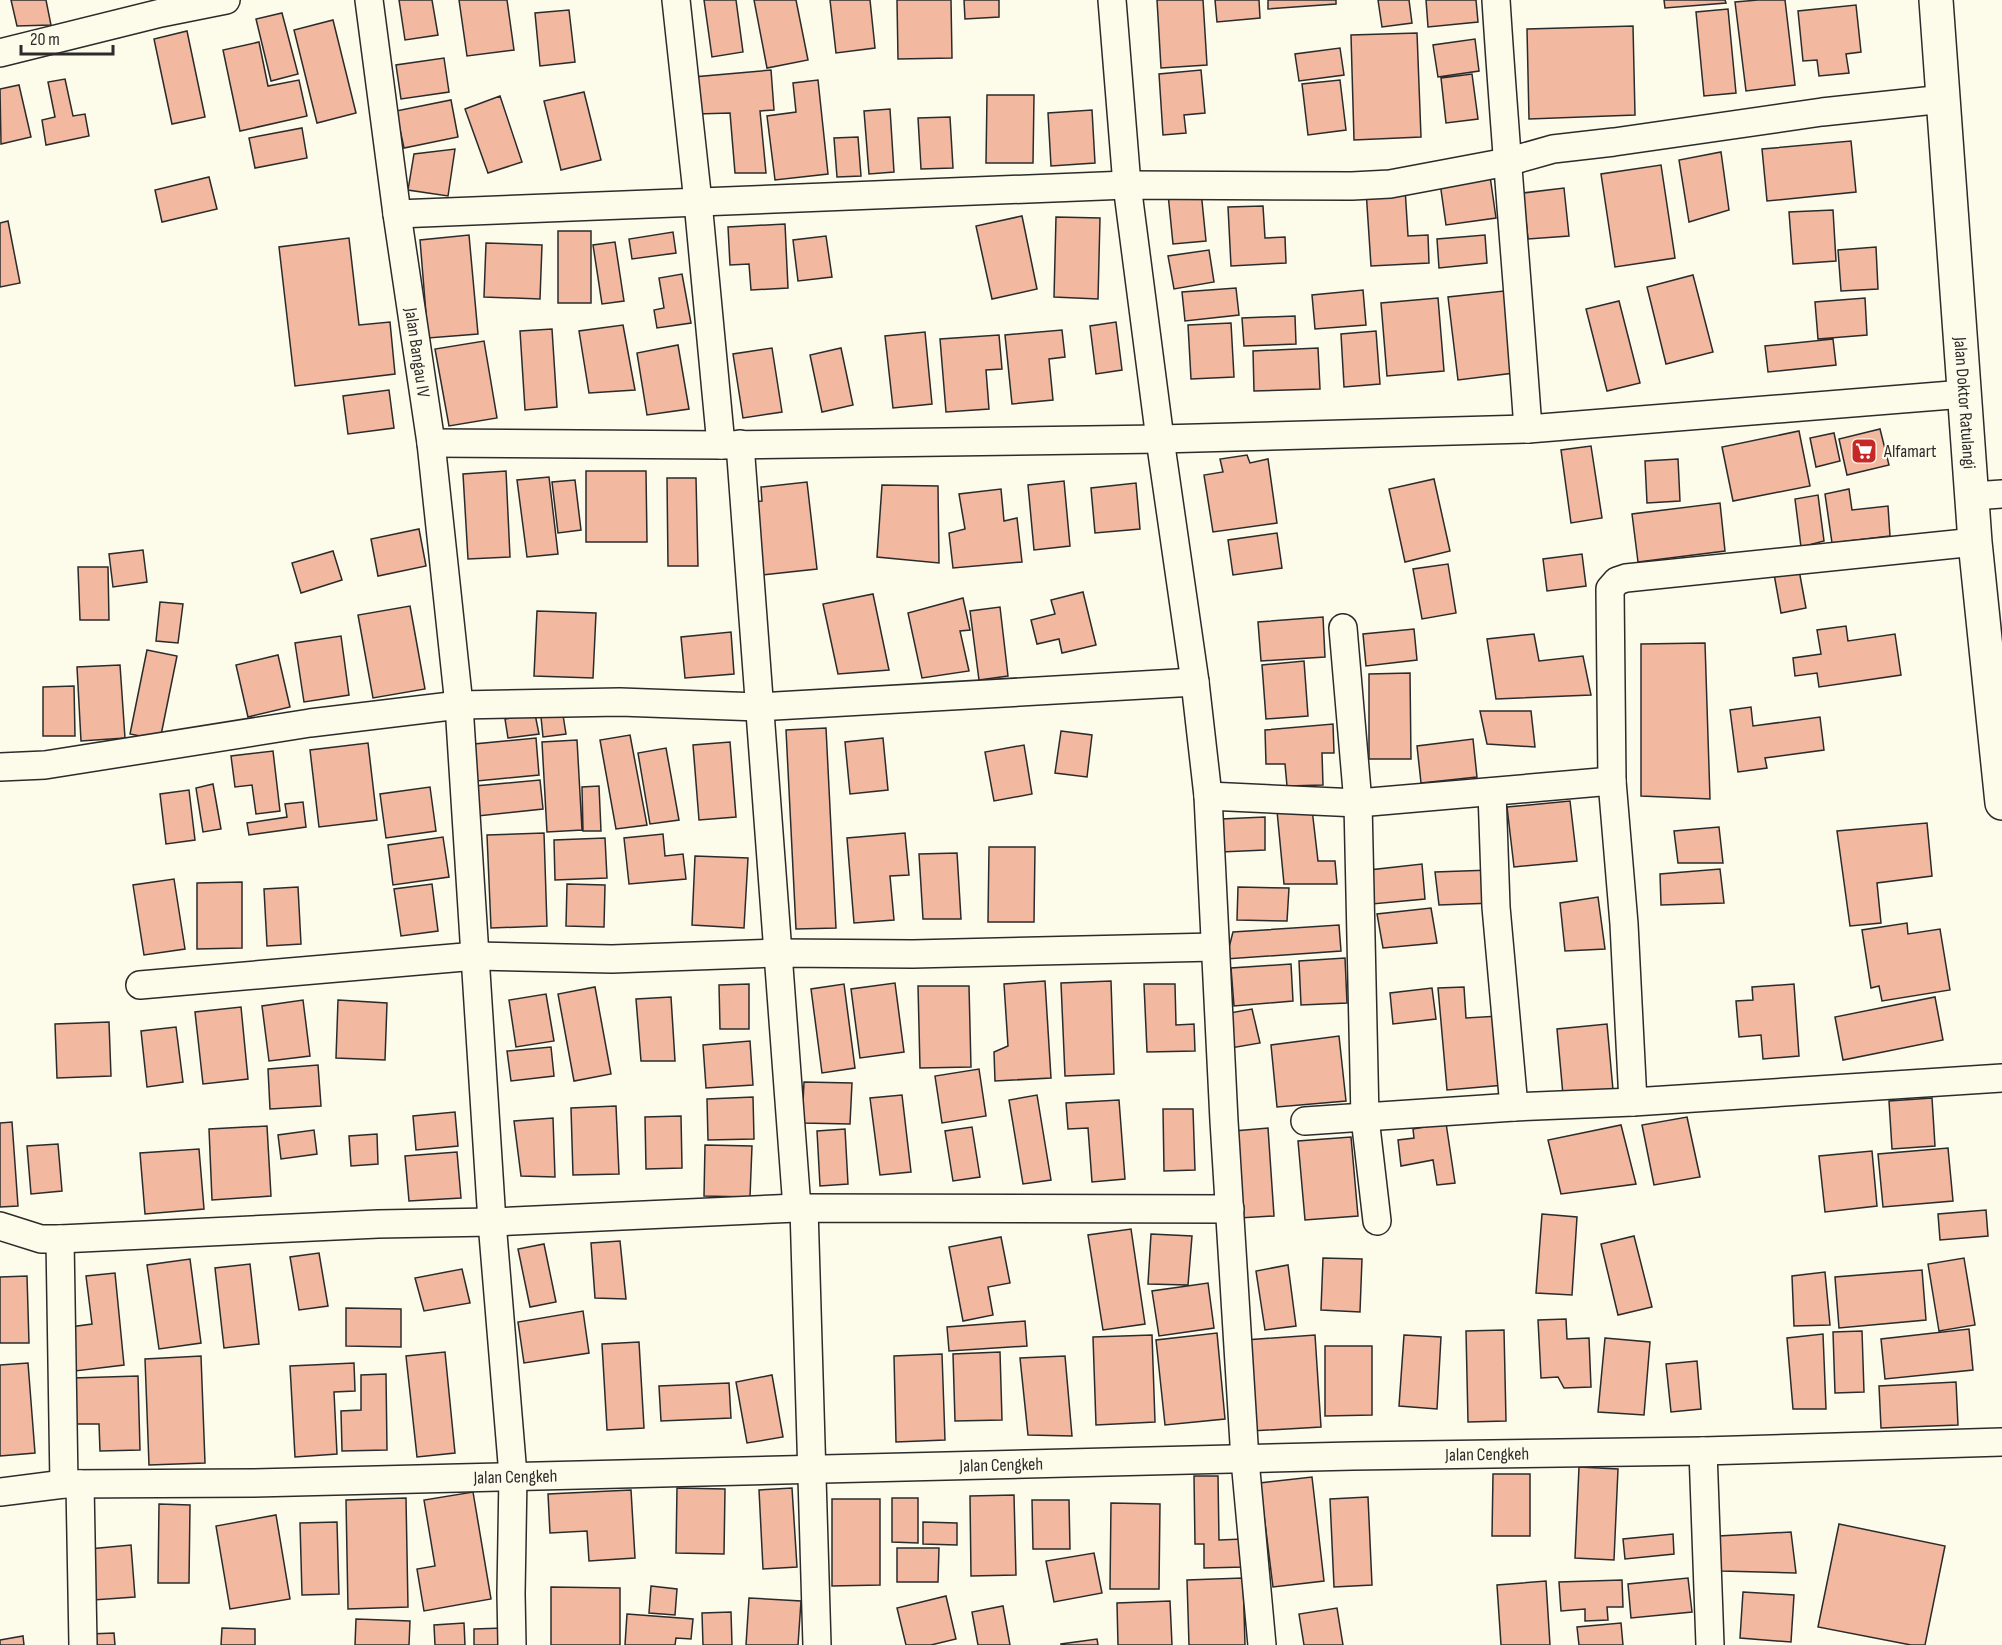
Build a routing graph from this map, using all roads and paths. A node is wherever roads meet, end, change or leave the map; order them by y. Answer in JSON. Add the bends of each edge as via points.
{"nodes":[{"id":1,"x":226,"y":0,"type":"edge"},
{"id":2,"x":369,"y":0,"type":"edge"},
{"id":3,"x":676,"y":0,"type":"edge"},
{"id":4,"x":1112,"y":0,"type":"edge"},
{"id":5,"x":1496,"y":0,"type":"edge"},
{"id":6,"x":1936,"y":0,"type":"edge"},
{"id":7,"x":0,"y":53,"type":"edge"},
{"id":8,"x":1944,"y":99,"type":"junction"},
{"id":9,"x":1507,"y":162,"type":"junction"},
{"id":10,"x":1127,"y":185,"type":"junction"},
{"id":11,"x":698,"y":202,"type":"junction"},
{"id":12,"x":397,"y":214,"type":"junction"},
{"id":13,"x":1964,"y":394,"type":"junction"},
{"id":14,"x":1528,"y":429,"type":"junction"},
{"id":15,"x":1160,"y":439,"type":"junction"},
{"id":16,"x":431,"y":443,"type":"junction"},
{"id":17,"x":731,"y":445,"type":"junction"},
{"id":18,"x":1987,"y":495,"type":"edge"},
{"id":19,"x":1975,"y":543,"type":"junction"},
{"id":20,"x":1343,"y":628,"type":"dead end"},
{"id":21,"x":1196,"y":682,"type":"junction"},
{"id":22,"x":459,"y":705,"type":"junction"},
{"id":23,"x":759,"y":707,"type":"junction"},
{"id":24,"x":1999,"y":748,"type":"edge"},
{"id":25,"x":0,"y":767,"type":"edge"},
{"id":26,"x":1612,"y":781,"type":"junction"},
{"id":27,"x":1492,"y":792,"type":"junction"},
{"id":28,"x":1208,"y":795,"type":"junction"},
{"id":29,"x":1358,"y":803,"type":"junction"},
{"id":30,"x":2002,"y":803,"type":"edge"},
{"id":31,"x":1215,"y":947,"type":"junction"},
{"id":32,"x":778,"y":953,"type":"junction"},
{"id":33,"x":476,"y":956,"type":"junction"},
{"id":34,"x":140,"y":985,"type":"dead end"},
{"id":35,"x":2002,"y":1078,"type":"edge"},
{"id":36,"x":1633,"y":1102,"type":"junction"},
{"id":37,"x":1514,"y":1107,"type":"junction"},
{"id":38,"x":1365,"y":1118,"type":"junction"},
{"id":39,"x":1305,"y":1121,"type":"dead end"},
{"id":40,"x":800,"y":1208,"type":"junction"},
{"id":41,"x":1230,"y":1209,"type":"junction"},
{"id":42,"x":1377,"y":1221,"type":"dead end"},
{"id":43,"x":492,"y":1222,"type":"junction"},
{"id":44,"x":0,"y":1226,"type":"edge"},
{"id":45,"x":60,"y":1239,"type":"junction"},
{"id":46,"x":2002,"y":1442,"type":"edge"},
{"id":47,"x":1703,"y":1451,"type":"junction"},
{"id":48,"x":1245,"y":1460,"type":"junction"},
{"id":49,"x":813,"y":1468,"type":"junction"},
{"id":50,"x":513,"y":1475,"type":"junction"},
{"id":51,"x":72,"y":1484,"type":"junction"},
{"id":52,"x":0,"y":1492,"type":"edge"},
{"id":53,"x":83,"y":1645,"type":"edge"},
{"id":54,"x":512,"y":1645,"type":"edge"},
{"id":55,"x":817,"y":1645,"type":"edge"},
{"id":56,"x":1262,"y":1645,"type":"edge"},
{"id":57,"x":1710,"y":1645,"type":"edge"}],
"edges":[{"from":1,"to":7,"type":"street"},
{"from":2,"to":12,"type":"street","name":"Jalan Bangau IV"},
{"from":3,"to":11,"type":"street"},
{"from":4,"to":10,"type":"street"},
{"from":5,"to":9,"type":"street"},
{"from":6,"to":8,"type":"highway","name":"Jalan Doktor Ratulangi"},
{"from":8,"to":9,"type":"street","via":[[1553,149]]},
{"from":8,"to":13,"type":"highway","name":"Jalan Doktor Ratulangi"},
{"from":9,"to":10,"type":"street","via":[[1390,184]]},
{"from":9,"to":14,"type":"street"},
{"from":10,"to":11,"type":"street"},
{"from":10,"to":15,"type":"street"},
{"from":11,"to":12,"type":"street"},
{"from":11,"to":17,"type":"street"},
{"from":12,"to":16,"type":"street","name":"Jalan Bangau IV"},
{"from":13,"to":14,"type":"street"},
{"from":13,"to":18,"type":"highway","name":"Jalan Doktor Ratulangi"},
{"from":14,"to":15,"type":"street"},
{"from":15,"to":17,"type":"street"},
{"from":15,"to":21,"type":"street"},
{"from":16,"to":17,"type":"street"},
{"from":16,"to":22,"type":"street","name":"Jalan Bangau IV"},
{"from":17,"to":23,"type":"street"},
{"from":18,"to":19,"type":"highway","name":"Jalan Doktor Ratulangi"},
{"from":19,"to":24,"type":"highway","name":"Jalan Doktor Ratulangi"},
{"from":19,"to":26,"type":"street","via":[[1617,581],[1610,589]]},
{"from":20,"to":29,"type":"street"},
{"from":21,"to":23,"type":"street"},
{"from":21,"to":28,"type":"street"},
{"from":22,"to":23,"type":"street","via":[[620,702]]},
{"from":22,"to":25,"type":"street","via":[[310,723],[45,765]]},
{"from":22,"to":33,"type":"street","name":"Jalan Bangau IV"},
{"from":23,"to":32,"type":"street"},
{"from":24,"to":30,"type":"highway","name":"Jalan Doktor Ratulangi"},
{"from":26,"to":27,"type":"street"},
{"from":26,"to":36,"type":"street"},
{"from":27,"to":29,"type":"street"},
{"from":27,"to":37,"type":"street","via":[[1496,907]]},
{"from":28,"to":29,"type":"street"},
{"from":28,"to":31,"type":"street"},
{"from":29,"to":38,"type":"street"},
{"from":31,"to":32,"type":"street","via":[[925,954]]},
{"from":31,"to":41,"type":"street"},
{"from":32,"to":33,"type":"street","via":[[612,959]]},
{"from":32,"to":40,"type":"street"},
{"from":33,"to":34,"type":"street"},
{"from":33,"to":43,"type":"street","name":"Jalan Bangau IV"},
{"from":35,"to":36,"type":"street"},
{"from":36,"to":37,"type":"street"},
{"from":37,"to":38,"type":"street"},
{"from":38,"to":39,"type":"street"},
{"from":38,"to":42,"type":"street"},
{"from":40,"to":41,"type":"street"},
{"from":40,"to":43,"type":"street"},
{"from":40,"to":49,"type":"street"},
{"from":41,"to":48,"type":"street"},
{"from":43,"to":45,"type":"street"},
{"from":43,"to":50,"type":"street","name":"Jalan Bangau IV"},
{"from":44,"to":45,"type":"street","via":[[41,1239]]},
{"from":45,"to":51,"type":"street"},
{"from":46,"to":47,"type":"street","name":"Jalan Cengkeh"},
{"from":47,"to":48,"type":"street","name":"Jalan Cengkeh"},
{"from":47,"to":57,"type":"street"},
{"from":48,"to":49,"type":"street","name":"Jalan Cengkeh"},
{"from":48,"to":56,"type":"street"},
{"from":49,"to":50,"type":"street","name":"Jalan Cengkeh"},
{"from":49,"to":55,"type":"street"},
{"from":50,"to":51,"type":"street","name":"Jalan Cengkeh"},
{"from":50,"to":54,"type":"street","name":"Jalan Bangau IV"},
{"from":51,"to":52,"type":"street","name":"Jalan Cengkeh"},
{"from":51,"to":53,"type":"street"}]}
